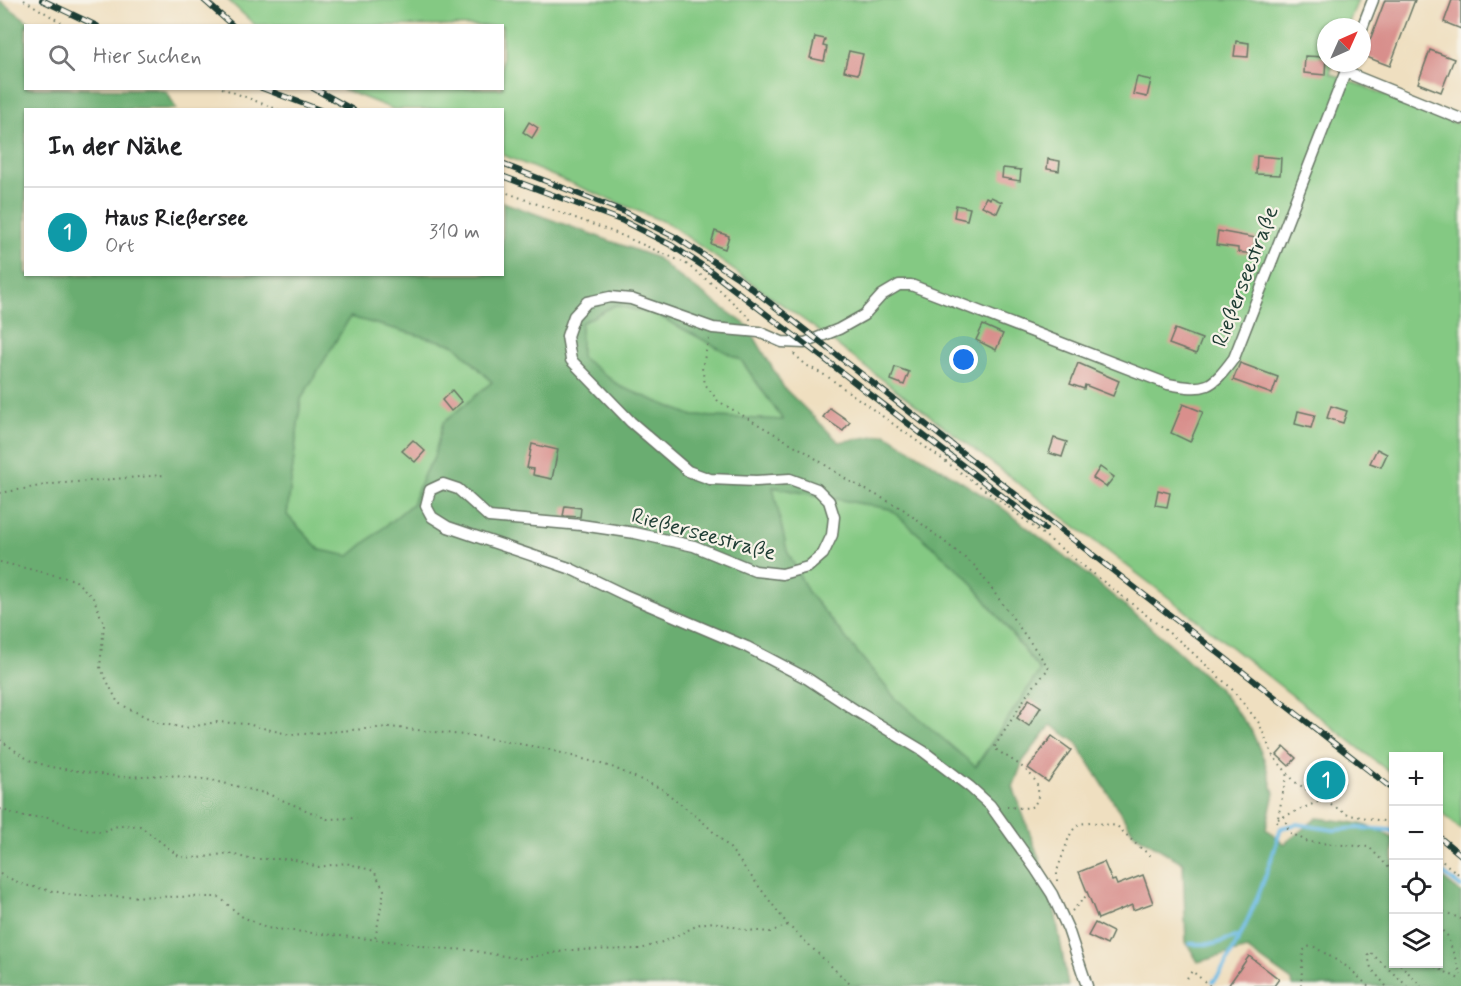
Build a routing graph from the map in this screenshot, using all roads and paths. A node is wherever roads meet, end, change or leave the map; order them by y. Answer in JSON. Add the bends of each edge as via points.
{"nodes":[{"id":1,"x":24,"y":0,"type":"edge"},
{"id":2,"x":1373,"y":0,"type":"edge"},
{"id":3,"x":1366,"y":18,"type":"edge"},
{"id":4,"x":64,"y":24,"type":"edge"},
{"id":5,"x":1345,"y":72,"type":"edge"},
{"id":6,"x":1356,"y":72,"type":"edge"},
{"id":7,"x":227,"y":90,"type":"edge"},
{"id":8,"x":274,"y":108,"type":"edge"},
{"id":9,"x":1461,"y":119,"type":"edge"},
{"id":10,"x":504,"y":192,"type":"edge"},
{"id":11,"x":759,"y":326,"type":"dead end"},
{"id":12,"x":713,"y":328,"type":"junction"},
{"id":13,"x":782,"y":342,"type":"junction"},
{"id":14,"x":164,"y":475,"type":"dead end"},
{"id":15,"x":0,"y":493,"type":"edge"},
{"id":16,"x":0,"y":562,"type":"edge"},
{"id":17,"x":0,"y":740,"type":"edge"},
{"id":18,"x":1287,"y":772,"type":"junction"},
{"id":19,"x":1323,"y":800,"type":"junction"},
{"id":20,"x":0,"y":809,"type":"edge"},
{"id":21,"x":994,"y":812,"type":"junction"},
{"id":22,"x":1284,"y":816,"type":"junction"},
{"id":23,"x":357,"y":818,"type":"dead end"},
{"id":24,"x":1278,"y":819,"type":"junction"},
{"id":25,"x":1389,"y":822,"type":"edge"},
{"id":26,"x":1277,"y":823,"type":"dead end"},
{"id":27,"x":1151,"y":856,"type":"dead end"},
{"id":28,"x":1441,"y":860,"type":"edge"},
{"id":29,"x":1389,"y":868,"type":"edge"},
{"id":30,"x":0,"y":874,"type":"edge"},
{"id":31,"x":1461,"y":876,"type":"edge"},
{"id":32,"x":1061,"y":887,"type":"dead end"},
{"id":33,"x":1086,"y":896,"type":"dead end"},
{"id":34,"x":1443,"y":911,"type":"edge"},
{"id":35,"x":1070,"y":913,"type":"dead end"},
{"id":36,"x":1461,"y":919,"type":"edge"},
{"id":37,"x":788,"y":925,"type":"junction"},
{"id":38,"x":1443,"y":931,"type":"edge"},
{"id":39,"x":375,"y":940,"type":"junction"},
{"id":40,"x":1405,"y":968,"type":"edge"},
{"id":41,"x":1439,"y":968,"type":"edge"},
{"id":42,"x":1461,"y":975,"type":"edge"},
{"id":43,"x":1186,"y":978,"type":"dead end"},
{"id":44,"x":1461,"y":980,"type":"edge"},
{"id":45,"x":852,"y":986,"type":"edge"},
{"id":46,"x":1087,"y":986,"type":"edge"},
{"id":47,"x":1210,"y":986,"type":"edge"},
{"id":48,"x":1301,"y":986,"type":"edge"},
{"id":49,"x":1368,"y":986,"type":"edge"},
{"id":50,"x":1386,"y":986,"type":"edge"},
{"id":51,"x":1407,"y":986,"type":"edge"},
{"id":52,"x":1421,"y":986,"type":"edge"}],
"edges":[{"from":1,"to":4,"type":"path"},
{"from":2,"to":3,"type":"street"},
{"from":5,"to":13,"type":"street","name":"Rießerseestraße","via":[[1234,358],[1218,379],[1196,389],[1168,384],[911,285],[899,285],[882,295],[864,315],[818,339]]},
{"from":6,"to":9,"type":"street"},
{"from":7,"to":8,"type":"path"},
{"from":10,"to":11,"type":"path","via":[[685,263]]},
{"from":12,"to":13,"type":"street","name":"Rießerseestraße","via":[[759,332]]},
{"from":12,"to":21,"type":"path","via":[[702,368],[705,384],[718,401],[849,481],[903,509],[975,566],[1049,668],[1028,693],[994,748],[1033,776],[1039,794],[1037,801],[1030,807],[1007,807]]},
{"from":12,"to":21,"type":"street","name":"Rießerseestraße","via":[[631,299],[610,297],[587,302],[574,316],[567,336],[571,360],[631,422],[688,471],[710,479],[790,479],[817,489],[829,501],[834,517],[832,535],[823,554],[807,567],[782,574],[755,571],[694,546],[634,532],[489,517],[458,489],[443,484],[430,490],[426,506],[432,517],[448,527],[569,568],[747,647],[808,679],[923,751],[970,787]]},
{"from":13,"to":18,"type":"path","via":[[806,365],[1003,503],[1182,643],[1231,688],[1259,723],[1273,756]]},
{"from":14,"to":15,"type":"path","via":[[52,484]]},
{"from":16,"to":37,"type":"path","via":[[75,580],[94,599],[104,624],[100,668],[118,703],[158,723],[185,728],[217,722],[247,724],[291,735],[389,727],[482,737],[548,749],[612,767],[662,789],[704,822],[729,847]]},
{"from":17,"to":23,"type":"path","via":[[29,760],[50,766],[122,777],[167,775],[212,780],[268,794],[327,819]]},
{"from":18,"to":19,"type":"path"},
{"from":18,"to":24,"type":"path"},
{"from":19,"to":22,"type":"path"},
{"from":19,"to":25,"type":"path","via":[[1350,814]]},
{"from":20,"to":39,"type":"path","via":[[101,832],[120,825],[140,826],[180,857],[228,854],[249,859],[292,859],[318,867],[346,863],[374,871],[384,890]]},
{"from":21,"to":46,"type":"street","name":"Rießerseestraße","via":[[1052,894]]},
{"from":22,"to":24,"type":"path"},
{"from":22,"to":29,"type":"path","via":[[1289,832],[1308,842],[1369,847]]},
{"from":24,"to":26,"type":"path"},
{"from":27,"to":32,"type":"path","via":[[1117,826],[1080,824],[1072,830],[1057,871]]},
{"from":28,"to":31,"type":"path"},
{"from":30,"to":39,"type":"path","via":[[24,885],[77,896],[219,897],[241,916],[266,928]]},
{"from":33,"to":35,"type":"path"},
{"from":34,"to":36,"type":"path"},
{"from":37,"to":39,"type":"path","via":[[770,932],[713,922],[641,950],[569,950],[521,959]]},
{"from":37,"to":45,"type":"path"},
{"from":38,"to":42,"type":"path"},
{"from":40,"to":52,"type":"path"},
{"from":41,"to":44,"type":"path"},
{"from":43,"to":47,"type":"path","via":[[1192,971]]},
{"from":48,"to":49,"type":"path","via":[[1304,951],[1313,946],[1349,968]]},
{"from":50,"to":51,"type":"path","via":[[1371,968],[1370,952]]}]}
